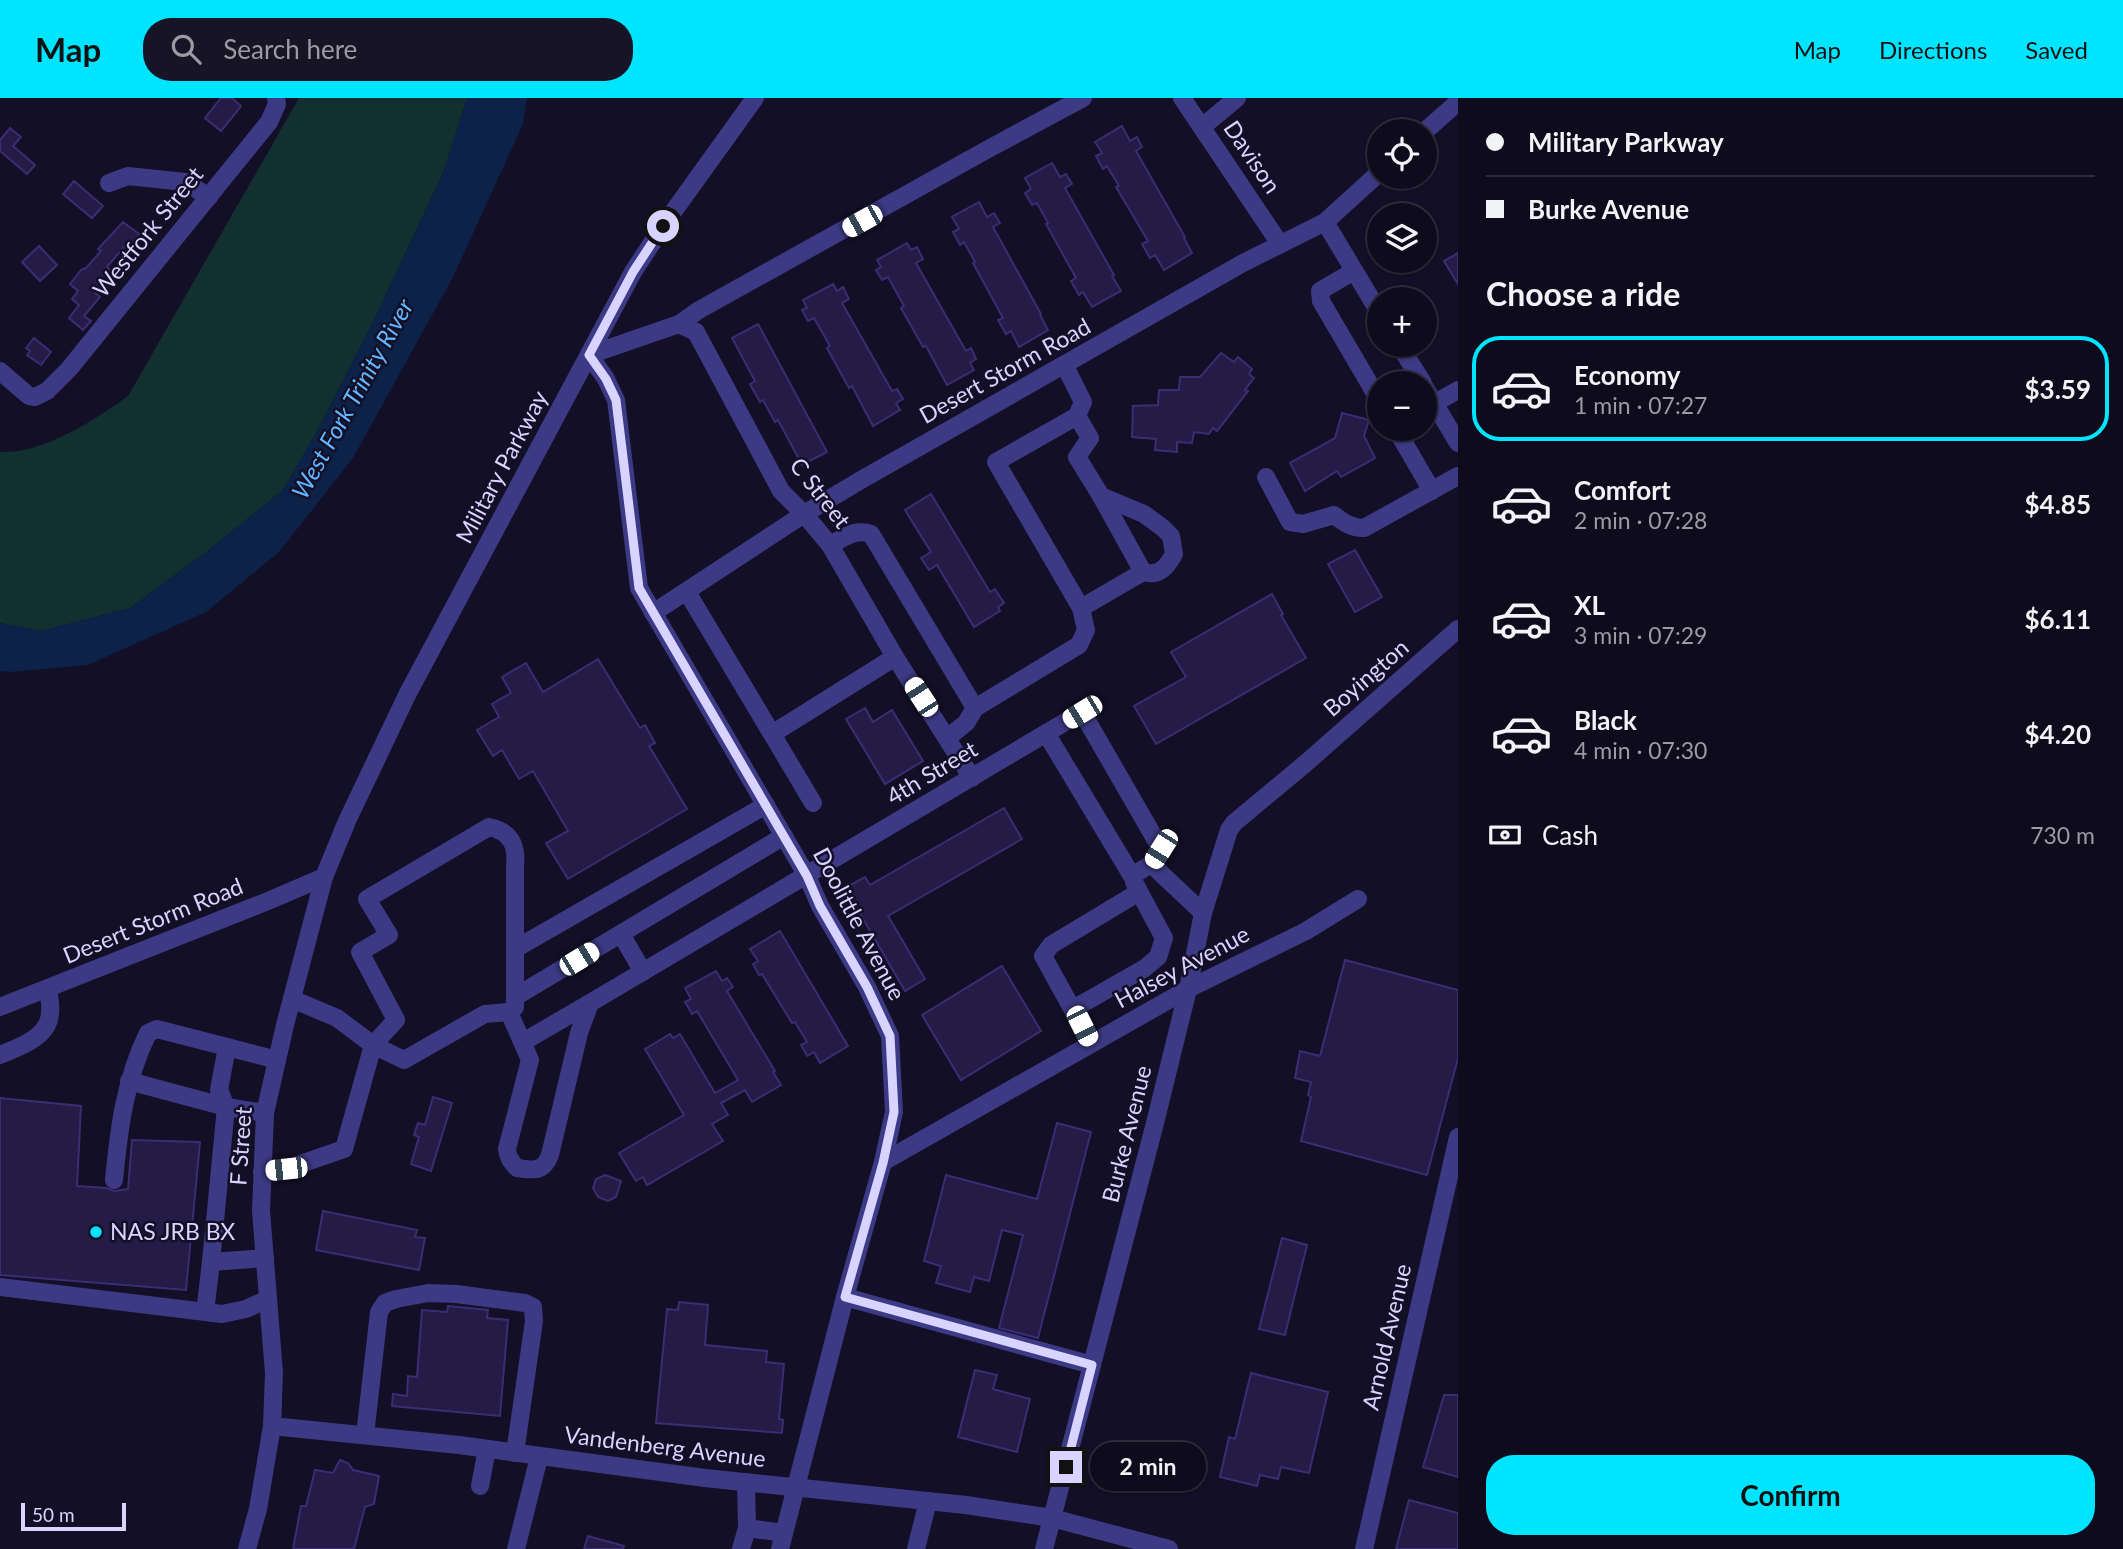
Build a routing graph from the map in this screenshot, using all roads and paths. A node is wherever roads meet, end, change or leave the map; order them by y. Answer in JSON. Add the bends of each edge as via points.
{"nodes":[{"id":1,"x":755,"y":98,"type":"edge"},
{"id":2,"x":1083,"y":98,"type":"edge"},
{"id":3,"x":1182,"y":98,"type":"edge"},
{"id":4,"x":1237,"y":98,"type":"edge"},
{"id":5,"x":277,"y":101,"type":"edge"},
{"id":6,"x":1458,"y":102,"type":"edge"},
{"id":7,"x":1437,"y":121,"type":"edge"},
{"id":8,"x":1202,"y":127,"type":"junction"},
{"id":9,"x":109,"y":183,"type":"dead end"},
{"id":10,"x":1367,"y":184,"type":"edge"},
{"id":11,"x":209,"y":197,"type":"junction"},
{"id":12,"x":1325,"y":222,"type":"junction"},
{"id":13,"x":1280,"y":244,"type":"junction"},
{"id":14,"x":1354,"y":271,"type":"junction"},
{"id":15,"x":1367,"y":292,"type":"edge"},
{"id":16,"x":679,"y":324,"type":"junction"},
{"id":17,"x":589,"y":355,"type":"junction"},
{"id":18,"x":1065,"y":366,"type":"junction"},
{"id":19,"x":0,"y":371,"type":"edge"},
{"id":20,"x":1367,"y":379,"type":"edge"},
{"id":21,"x":1458,"y":390,"type":"edge"},
{"id":22,"x":1437,"y":402,"type":"edge"},
{"id":23,"x":1437,"y":406,"type":"edge"},
{"id":24,"x":1077,"y":416,"type":"junction"},
{"id":25,"x":1403,"y":441,"type":"edge"},
{"id":26,"x":1458,"y":443,"type":"edge"},
{"id":27,"x":1458,"y":476,"type":"edge"},
{"id":28,"x":1266,"y":477,"type":"dead end"},
{"id":29,"x":1432,"y":491,"type":"junction"},
{"id":30,"x":1101,"y":496,"type":"junction"},
{"id":31,"x":804,"y":514,"type":"junction"},
{"id":32,"x":830,"y":545,"type":"junction"},
{"id":33,"x":1143,"y":572,"type":"junction"},
{"id":34,"x":687,"y":592,"type":"junction"},
{"id":35,"x":1081,"y":608,"type":"junction"},
{"id":36,"x":653,"y":613,"type":"junction"},
{"id":37,"x":1458,"y":629,"type":"edge"},
{"id":38,"x":895,"y":657,"type":"junction"},
{"id":39,"x":975,"y":708,"type":"junction"},
{"id":40,"x":1046,"y":733,"type":"junction"},
{"id":41,"x":772,"y":734,"type":"junction"},
{"id":42,"x":947,"y":738,"type":"junction"},
{"id":43,"x":1306,"y":763,"type":"joint"},
{"id":44,"x":972,"y":778,"type":"junction"},
{"id":45,"x":813,"y":803,"type":"dead end"},
{"id":46,"x":766,"y":805,"type":"junction"},
{"id":47,"x":784,"y":836,"type":"junction"},
{"id":48,"x":1151,"y":864,"type":"junction"},
{"id":49,"x":807,"y":876,"type":"junction"},
{"id":50,"x":324,"y":877,"type":"junction"},
{"id":51,"x":1135,"y":884,"type":"junction"},
{"id":52,"x":1358,"y":900,"type":"dead end"},
{"id":53,"x":1203,"y":914,"type":"junction"},
{"id":54,"x":621,"y":934,"type":"junction"},
{"id":55,"x":515,"y":948,"type":"junction"},
{"id":56,"x":643,"y":972,"type":"junction"},
{"id":57,"x":48,"y":989,"type":"junction"},
{"id":58,"x":1188,"y":989,"type":"junction"},
{"id":59,"x":292,"y":999,"type":"junction"},
{"id":60,"x":590,"y":1003,"type":"junction"},
{"id":61,"x":512,"y":1004,"type":"junction"},
{"id":62,"x":0,"y":1007,"type":"edge"},
{"id":63,"x":1073,"y":1009,"type":"junction"},
{"id":64,"x":523,"y":1042,"type":"junction"},
{"id":65,"x":1091,"y":1043,"type":"junction"},
{"id":66,"x":373,"y":1045,"type":"junction"},
{"id":67,"x":227,"y":1047,"type":"junction"},
{"id":68,"x":0,"y":1055,"type":"edge"},
{"id":69,"x":277,"y":1060,"type":"junction"},
{"id":70,"x":129,"y":1082,"type":"junction"},
{"id":71,"x":226,"y":1107,"type":"junction"},
{"id":72,"x":265,"y":1113,"type":"junction"},
{"id":73,"x":1458,"y":1137,"type":"edge"},
{"id":74,"x":883,"y":1163,"type":"junction"},
{"id":75,"x":1453,"y":1171,"type":"edge"},
{"id":76,"x":262,"y":1172,"type":"junction"},
{"id":77,"x":114,"y":1180,"type":"dead end"},
{"id":78,"x":265,"y":1258,"type":"junction"},
{"id":79,"x":211,"y":1262,"type":"junction"},
{"id":80,"x":0,"y":1287,"type":"edge"},
{"id":81,"x":845,"y":1297,"type":"junction"},
{"id":82,"x":268,"y":1299,"type":"junction"},
{"id":83,"x":205,"y":1312,"type":"junction"},
{"id":84,"x":1092,"y":1365,"type":"junction"},
{"id":85,"x":272,"y":1426,"type":"junction"},
{"id":86,"x":365,"y":1435,"type":"junction"},
{"id":87,"x":487,"y":1449,"type":"junction"},
{"id":88,"x":515,"y":1453,"type":"junction"},
{"id":89,"x":540,"y":1457,"type":"junction"},
{"id":90,"x":746,"y":1482,"type":"junction"},
{"id":91,"x":480,"y":1486,"type":"dead end"},
{"id":92,"x":795,"y":1487,"type":"junction"},
{"id":93,"x":928,"y":1501,"type":"junction"},
{"id":94,"x":1052,"y":1518,"type":"junction"},
{"id":95,"x":747,"y":1528,"type":"junction"},
{"id":96,"x":782,"y":1541,"type":"edge"},
{"id":97,"x":247,"y":1549,"type":"edge"},
{"id":98,"x":516,"y":1549,"type":"edge"},
{"id":99,"x":741,"y":1549,"type":"edge"},
{"id":100,"x":916,"y":1549,"type":"edge"},
{"id":101,"x":1044,"y":1549,"type":"edge"},
{"id":102,"x":1168,"y":1549,"type":"edge"},
{"id":103,"x":1364,"y":1549,"type":"edge"}],
"edges":[{"from":1,"to":17,"type":"street","name":"Military Parkway","via":[[633,272]]},
{"from":2,"to":16,"type":"street"},
{"from":3,"to":8,"type":"street","name":"Davison"},
{"from":4,"to":8,"type":"street"},
{"from":5,"to":11,"type":"street","name":"Westfork Street","via":[[269,122]]},
{"from":6,"to":7,"type":"street"},
{"from":8,"to":13,"type":"street","name":"Davison"},
{"from":9,"to":11,"type":"street","via":[[128,176],[186,182]]},
{"from":10,"to":12,"type":"street","name":"Desert Storm Road"},
{"from":11,"to":19,"type":"street","name":"Westfork Street","via":[[50,387],[29,396]]},
{"from":12,"to":13,"type":"street","name":"Desert Storm Road"},
{"from":12,"to":14,"type":"street"},
{"from":13,"to":18,"type":"street","name":"Desert Storm Road"},
{"from":14,"to":15,"type":"street"},
{"from":14,"to":20,"type":"street","via":[[1320,291],[1321,300]]},
{"from":16,"to":17,"type":"street"},
{"from":16,"to":31,"type":"street","name":"C Street","via":[[695,332],[781,491]]},
{"from":17,"to":36,"type":"street","name":"Doolittle Avenue","via":[[616,400],[639,588]]},
{"from":17,"to":50,"type":"street","name":"Military Parkway","via":[[407,695]]},
{"from":18,"to":24,"type":"street","via":[[1083,402]]},
{"from":18,"to":31,"type":"street","name":"Desert Storm Road"},
{"from":21,"to":22,"type":"street"},
{"from":23,"to":26,"type":"street"},
{"from":24,"to":30,"type":"street","via":[[1090,438],[1077,457]]},
{"from":24,"to":35,"type":"street","via":[[996,462]]},
{"from":25,"to":29,"type":"street"},
{"from":27,"to":29,"type":"street"},
{"from":28,"to":29,"type":"street","via":[[1290,522],[1303,524],[1334,515],[1354,528],[1364,528]]},
{"from":30,"to":33,"type":"street"},
{"from":30,"to":33,"type":"street","via":[[1143,514],[1171,536],[1174,554],[1165,568]]},
{"from":31,"to":32,"type":"street","name":"C Street"},
{"from":31,"to":34,"type":"street","name":"Desert Storm Road"},
{"from":32,"to":38,"type":"street","name":"C Street"},
{"from":32,"to":39,"type":"street","via":[[854,532],[871,534]]},
{"from":33,"to":35,"type":"street"},
{"from":34,"to":36,"type":"street","name":"Desert Storm Road"},
{"from":34,"to":41,"type":"street"},
{"from":35,"to":39,"type":"street","via":[[1086,630],[1079,645]]},
{"from":36,"to":46,"type":"street","name":"Doolittle Avenue"},
{"from":37,"to":43,"type":"street","name":"Boyington"},
{"from":38,"to":41,"type":"street"},
{"from":38,"to":42,"type":"street","name":"C Street"},
{"from":39,"to":42,"type":"street","via":[[966,723]]},
{"from":40,"to":44,"type":"street","name":"4th Street"},
{"from":40,"to":48,"type":"street","name":"4th Street","via":[[1082,712],[1161,849]]},
{"from":40,"to":51,"type":"street"},
{"from":41,"to":45,"type":"street"},
{"from":42,"to":44,"type":"street","name":"C Street"},
{"from":43,"to":53,"type":"street","name":"Burke Avenue","via":[[1229,830]]},
{"from":44,"to":49,"type":"street","name":"4th Street"},
{"from":46,"to":47,"type":"street","name":"Doolittle Avenue"},
{"from":46,"to":55,"type":"street"},
{"from":47,"to":49,"type":"street","name":"Doolittle Avenue"},
{"from":47,"to":54,"type":"street"},
{"from":48,"to":51,"type":"street"},
{"from":48,"to":53,"type":"street"},
{"from":49,"to":56,"type":"street","name":"4th Street"},
{"from":49,"to":74,"type":"street","name":"Doolittle Avenue","via":[[890,1036],[894,1112]]},
{"from":50,"to":57,"type":"street","name":"Desert Storm Road"},
{"from":50,"to":59,"type":"street","name":"F Street"},
{"from":51,"to":63,"type":"street","via":[[1043,956]]},
{"from":51,"to":63,"type":"street","via":[[1164,939],[1158,957]]},
{"from":52,"to":58,"type":"street","name":"Halsey Avenue"},
{"from":53,"to":58,"type":"street","name":"Burke Avenue"},
{"from":54,"to":56,"type":"street"},
{"from":54,"to":61,"type":"street"},
{"from":55,"to":61,"type":"street"},
{"from":55,"to":66,"type":"street","via":[[517,850],[498,829],[489,827],[367,899],[389,935],[360,952],[396,1020]]},
{"from":56,"to":60,"type":"street","name":"4th Street"},
{"from":57,"to":62,"type":"street","name":"Desert Storm Road"},
{"from":57,"to":68,"type":"street","via":[[51,1015],[41,1033]]},
{"from":58,"to":65,"type":"street","name":"Halsey Avenue"},
{"from":58,"to":84,"type":"street","name":"Burke Avenue"},
{"from":59,"to":66,"type":"street","via":[[337,1018]]},
{"from":59,"to":69,"type":"street","name":"F Street"},
{"from":60,"to":64,"type":"street","name":"4th Street"},
{"from":60,"to":64,"type":"street","via":[[550,1156],[538,1169],[517,1168],[508,1155],[530,1060]]},
{"from":61,"to":64,"type":"street"},
{"from":61,"to":66,"type":"street","via":[[485,1014],[404,1060]]},
{"from":63,"to":65,"type":"street"},
{"from":65,"to":74,"type":"street","name":"Halsey Avenue"},
{"from":66,"to":76,"type":"street","via":[[344,1149],[286,1169]]},
{"from":67,"to":69,"type":"street"},
{"from":67,"to":70,"type":"street","via":[[157,1029],[148,1033]]},
{"from":67,"to":71,"type":"street","via":[[219,1090]]},
{"from":69,"to":72,"type":"street","name":"F Street"},
{"from":70,"to":71,"type":"street"},
{"from":70,"to":77,"type":"street"},
{"from":71,"to":72,"type":"street"},
{"from":71,"to":79,"type":"street"},
{"from":72,"to":76,"type":"street","name":"F Street"},
{"from":73,"to":75,"type":"street","name":"Arnold Avenue"},
{"from":74,"to":81,"type":"street","name":"Doolittle Avenue"},
{"from":75,"to":103,"type":"street","name":"Arnold Avenue"},
{"from":76,"to":78,"type":"street","name":"F Street"},
{"from":78,"to":79,"type":"street"},
{"from":78,"to":82,"type":"street","name":"F Street"},
{"from":79,"to":83,"type":"street"},
{"from":80,"to":83,"type":"street"},
{"from":81,"to":84,"type":"street"},
{"from":81,"to":92,"type":"street","name":"Doolittle Avenue"},
{"from":82,"to":83,"type":"street","via":[[233,1312]]},
{"from":82,"to":85,"type":"street","name":"F Street","via":[[275,1373]]},
{"from":84,"to":94,"type":"street","name":"Burke Avenue"},
{"from":85,"to":86,"type":"street","name":"Vandenberg Avenue"},
{"from":85,"to":97,"type":"street","name":"F Street"},
{"from":86,"to":87,"type":"street","name":"Vandenberg Avenue"},
{"from":86,"to":88,"type":"street","via":[[379,1312],[385,1303],[396,1299],[456,1294],[533,1307]]},
{"from":87,"to":88,"type":"street","name":"Vandenberg Avenue"},
{"from":87,"to":91,"type":"street"},
{"from":88,"to":89,"type":"street","name":"Vandenberg Avenue"},
{"from":89,"to":90,"type":"street","name":"Vandenberg Avenue"},
{"from":89,"to":98,"type":"street"},
{"from":90,"to":92,"type":"street","name":"Vandenberg Avenue"},
{"from":90,"to":95,"type":"street"},
{"from":92,"to":93,"type":"street","name":"Vandenberg Avenue"},
{"from":92,"to":96,"type":"street","name":"Doolittle Avenue"},
{"from":93,"to":94,"type":"street","name":"Vandenberg Avenue"},
{"from":93,"to":100,"type":"street"},
{"from":94,"to":101,"type":"street","name":"Burke Avenue"},
{"from":94,"to":102,"type":"street","name":"Vandenberg Avenue"},
{"from":95,"to":96,"type":"street"},
{"from":95,"to":99,"type":"street"}]}
